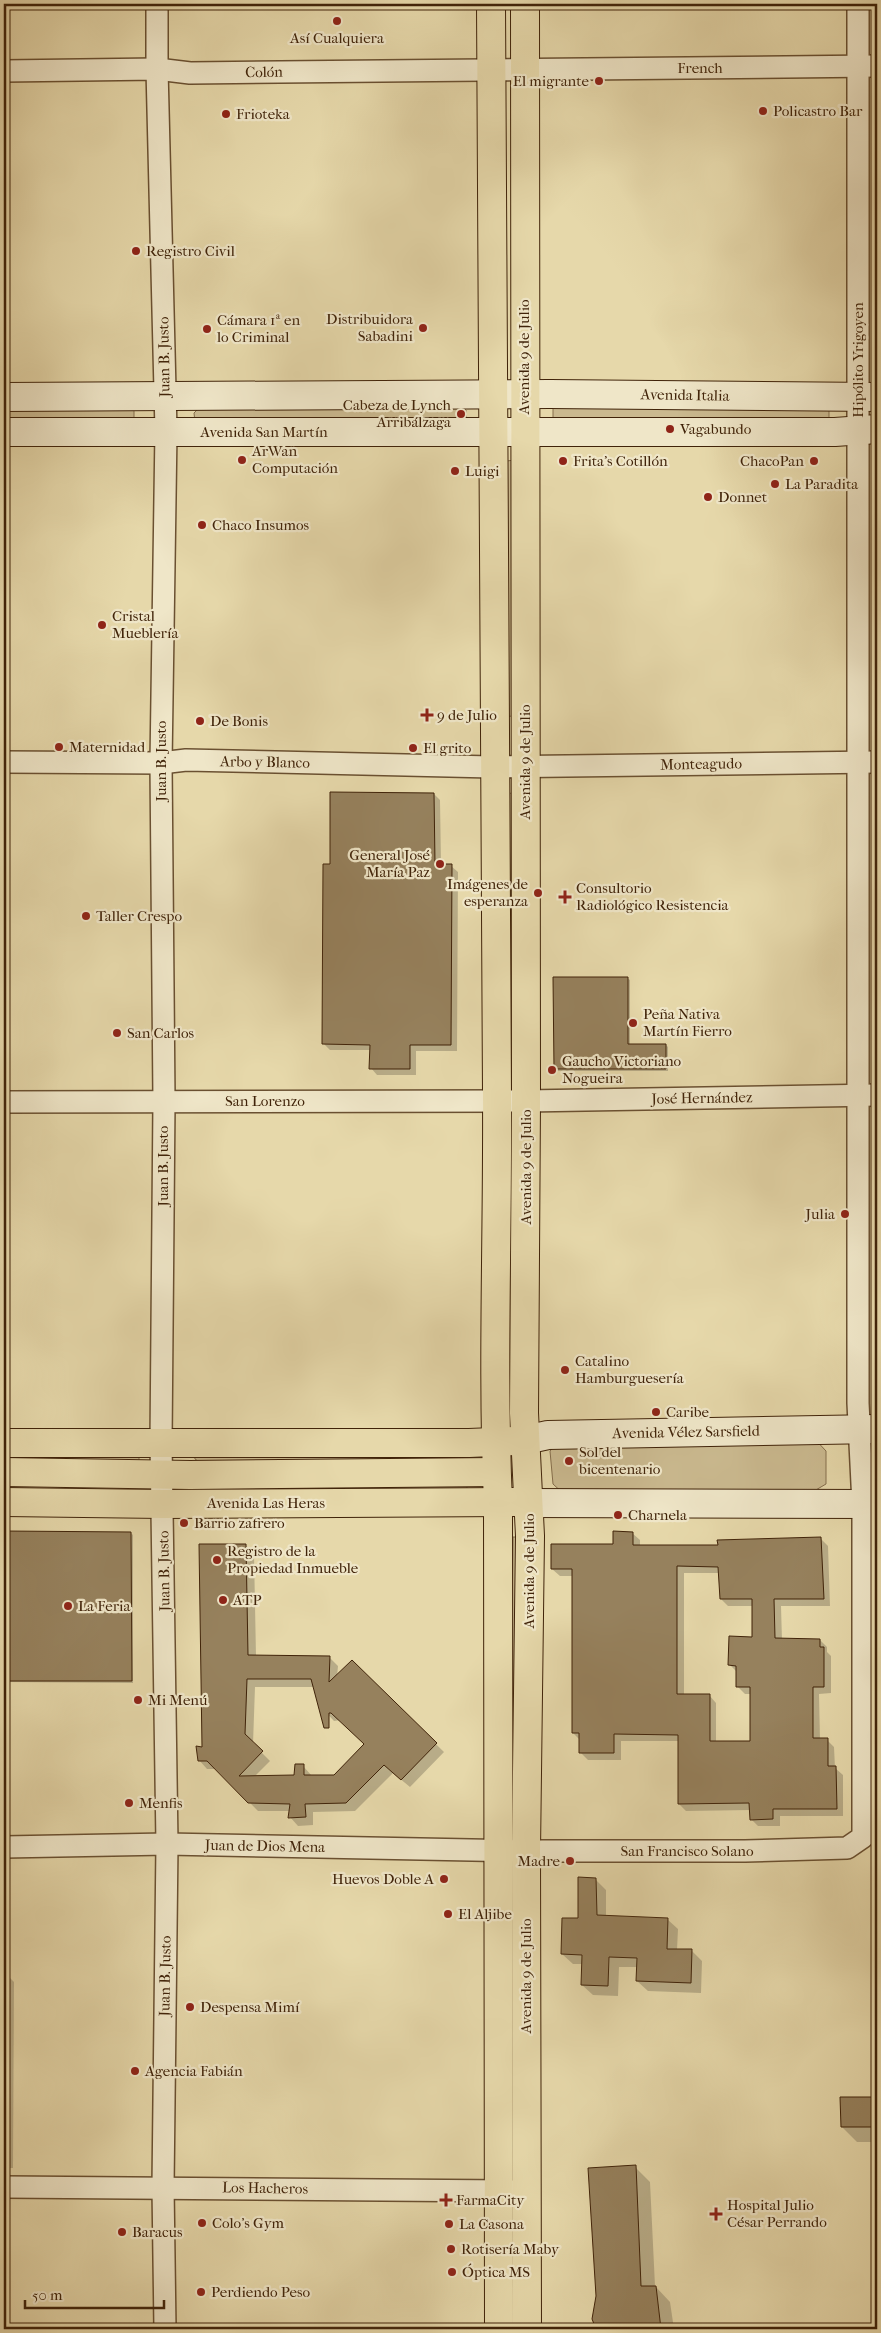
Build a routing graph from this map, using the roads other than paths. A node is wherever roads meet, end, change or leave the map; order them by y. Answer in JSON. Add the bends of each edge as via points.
{"nodes":[{"id":1,"x":157,"y":4,"type":"edge"},
{"id":2,"x":491,"y":4,"type":"edge"},
{"id":3,"x":524,"y":4,"type":"edge"},
{"id":4,"x":858,"y":4,"type":"edge"},
{"id":5,"x":868,"y":67,"type":"edge"},
{"id":6,"x":157,"y":68,"type":"junction"},
{"id":7,"x":491,"y":69,"type":"junction"},
{"id":8,"x":524,"y":70,"type":"junction"},
{"id":9,"x":4,"y":72,"type":"edge"},
{"id":10,"x":493,"y":394,"type":"junction"},
{"id":11,"x":524,"y":394,"type":"junction"},
{"id":12,"x":164,"y":395,"type":"junction"},
{"id":13,"x":4,"y":397,"type":"edge"},
{"id":14,"x":867,"y":397,"type":"edge"},
{"id":15,"x":868,"y":429,"type":"edge"},
{"id":16,"x":4,"y":432,"type":"edge"},
{"id":17,"x":166,"y":432,"type":"junction"},
{"id":18,"x":493,"y":432,"type":"junction"},
{"id":19,"x":524,"y":432,"type":"junction"},
{"id":20,"x":4,"y":762,"type":"edge"},
{"id":21,"x":868,"y":762,"type":"edge"},
{"id":22,"x":161,"y":763,"type":"junction"},
{"id":23,"x":492,"y":767,"type":"junction"},
{"id":24,"x":526,"y":767,"type":"junction"},
{"id":25,"x":869,"y":1095,"type":"edge"},
{"id":26,"x":164,"y":1101,"type":"junction"},
{"id":27,"x":497,"y":1101,"type":"junction"},
{"id":28,"x":526,"y":1101,"type":"junction"},
{"id":29,"x":4,"y":1102,"type":"edge"},
{"id":30,"x":869,"y":1429,"type":"edge"},
{"id":31,"x":525,"y":1440,"type":"junction"},
{"id":32,"x":496,"y":1442,"type":"junction"},
{"id":33,"x":4,"y":1443,"type":"edge"},
{"id":34,"x":161,"y":1443,"type":"junction"},
{"id":35,"x":4,"y":1472,"type":"edge"},
{"id":36,"x":496,"y":1472,"type":"junction"},
{"id":37,"x":163,"y":1474,"type":"junction"},
{"id":38,"x":4,"y":1502,"type":"edge"},
{"id":39,"x":498,"y":1502,"type":"junction"},
{"id":40,"x":529,"y":1503,"type":"junction"},
{"id":41,"x":163,"y":1504,"type":"junction"},
{"id":42,"x":870,"y":1504,"type":"edge"},
{"id":43,"x":167,"y":1844,"type":"junction"},
{"id":44,"x":4,"y":1847,"type":"edge"},
{"id":45,"x":848,"y":1848,"type":"joint"},
{"id":46,"x":499,"y":1850,"type":"junction"},
{"id":47,"x":526,"y":1851,"type":"junction"},
{"id":48,"x":4,"y":2187,"type":"edge"},
{"id":49,"x":162,"y":2187,"type":"junction"},
{"id":50,"x":499,"y":2190,"type":"junction"},
{"id":51,"x":526,"y":2191,"type":"junction"},
{"id":52,"x":165,"y":2329,"type":"edge"},
{"id":53,"x":499,"y":2329,"type":"edge"},
{"id":54,"x":527,"y":2329,"type":"edge"}],
"edges":[{"from":1,"to":6,"type":"street","name":"Juan B. Justo"},
{"from":2,"to":7,"type":"main road","name":"Avenida 9 de Julio"},
{"from":3,"to":8,"type":"main road","name":"Avenida 9 de Julio"},
{"from":4,"to":5,"type":"street","name":"Hipólito Yrigoyen"},
{"from":5,"to":8,"type":"street","name":"French"},
{"from":5,"to":14,"type":"street","name":"Hipólito Yrigoyen"},
{"from":6,"to":7,"type":"street","name":"Colón","via":[[190,73]]},
{"from":6,"to":9,"type":"street","name":"Colón"},
{"from":6,"to":12,"type":"street","name":"Juan B. Justo"},
{"from":7,"to":8,"type":"street","name":"Colón"},
{"from":7,"to":10,"type":"main road","name":"Avenida 9 de Julio"},
{"from":8,"to":11,"type":"main road","name":"Avenida 9 de Julio"},
{"from":10,"to":11,"type":"main road","name":"Avenida Italia"},
{"from":10,"to":12,"type":"main road"},
{"from":10,"to":18,"type":"main road","name":"Avenida 9 de Julio"},
{"from":11,"to":14,"type":"main road","name":"Avenida Italia"},
{"from":11,"to":19,"type":"main road","name":"Avenida 9 de Julio"},
{"from":12,"to":13,"type":"main road"},
{"from":12,"to":17,"type":"street","name":"Juan B. Justo"},
{"from":14,"to":15,"type":"street","name":"Hipólito Yrigoyen"},
{"from":15,"to":19,"type":"main road","via":[[835,432]]},
{"from":15,"to":21,"type":"street","name":"Hipólito Yrigoyen"},
{"from":16,"to":17,"type":"main road","name":"Avenida San Martín"},
{"from":17,"to":18,"type":"main road","name":"Avenida San Martín"},
{"from":17,"to":22,"type":"street","name":"Juan B. Justo"},
{"from":18,"to":19,"type":"main road","name":"Avenida San Martín"},
{"from":18,"to":23,"type":"main road","name":"Avenida 9 de Julio"},
{"from":19,"to":24,"type":"main road","name":"Avenida 9 de Julio"},
{"from":20,"to":22,"type":"street","name":"Arbo y Blanco"},
{"from":21,"to":24,"type":"street","name":"Monteagudo"},
{"from":21,"to":25,"type":"street","name":"Hipólito Yrigoyen"},
{"from":22,"to":23,"type":"street","name":"Arbo y Blanco","via":[[186,760]]},
{"from":22,"to":26,"type":"street","name":"Juan B. Justo"},
{"from":23,"to":24,"type":"street","name":"Arbo y Blanco"},
{"from":23,"to":27,"type":"main road","name":"Avenida 9 de Julio"},
{"from":24,"to":28,"type":"main road","name":"Avenida 9 de Julio"},
{"from":25,"to":28,"type":"street","name":"José Hernández"},
{"from":25,"to":30,"type":"street","name":"Hipólito Yrigoyen"},
{"from":26,"to":27,"type":"street","name":"San Lorenzo"},
{"from":26,"to":29,"type":"street","name":"San Lorenzo"},
{"from":26,"to":34,"type":"street","name":"Juan B. Justo"},
{"from":27,"to":28,"type":"street","name":"San Lorenzo"},
{"from":27,"to":32,"type":"main road","name":"Avenida 9 de Julio"},
{"from":28,"to":31,"type":"main road","name":"Avenida 9 de Julio"},
{"from":30,"to":31,"type":"main road","name":"Avenida Vélez Sarsfield","via":[[548,1435]]},
{"from":30,"to":42,"type":"street","name":"Hipólito Yrigoyen"},
{"from":31,"to":32,"type":"main road","name":"Avenida Vélez Sarsfield"},
{"from":31,"to":40,"type":"main road","name":"Avenida 9 de Julio"},
{"from":32,"to":34,"type":"main road"},
{"from":32,"to":36,"type":"main road","name":"Avenida 9 de Julio"},
{"from":33,"to":34,"type":"main road"},
{"from":34,"to":37,"type":"street","name":"Juan B. Justo"},
{"from":35,"to":37,"type":"main road","name":"Avenida Las Heras"},
{"from":36,"to":37,"type":"main road","name":"Avenida Las Heras"},
{"from":36,"to":39,"type":"main road","name":"Avenida 9 de Julio"},
{"from":37,"to":41,"type":"street","name":"Juan B. Justo"},
{"from":38,"to":41,"type":"main road","name":"Avenida Las Heras"},
{"from":39,"to":40,"type":"main road","name":"Avenida Las Heras"},
{"from":39,"to":41,"type":"main road","name":"Avenida Las Heras"},
{"from":39,"to":46,"type":"main road","name":"Avenida 9 de Julio"},
{"from":40,"to":42,"type":"main road"},
{"from":40,"to":47,"type":"main road","name":"Avenida 9 de Julio"},
{"from":41,"to":43,"type":"street","name":"Juan B. Justo"},
{"from":42,"to":45,"type":"street","name":"Hipólito Yrigoyen","via":[[863,1837]]},
{"from":43,"to":44,"type":"street","name":"Juan de Dios Mena"},
{"from":43,"to":46,"type":"street","name":"Juan de Dios Mena"},
{"from":43,"to":49,"type":"street","name":"Juan B. Justo"},
{"from":45,"to":47,"type":"street","name":"San Francisco Solano"},
{"from":46,"to":47,"type":"street","name":"Juan de Dios Mena"},
{"from":46,"to":50,"type":"main road","name":"Avenida 9 de Julio"},
{"from":47,"to":51,"type":"main road","name":"Avenida 9 de Julio"},
{"from":48,"to":49,"type":"street","name":"Los Hacheros"},
{"from":49,"to":50,"type":"street","name":"Los Hacheros"},
{"from":49,"to":52,"type":"street","name":"Juan B. Justo"},
{"from":50,"to":51,"type":"street","name":"Los Hacheros"},
{"from":50,"to":53,"type":"main road","name":"Avenida 9 de Julio"},
{"from":51,"to":54,"type":"main road","name":"Avenida 9 de Julio"}]}
